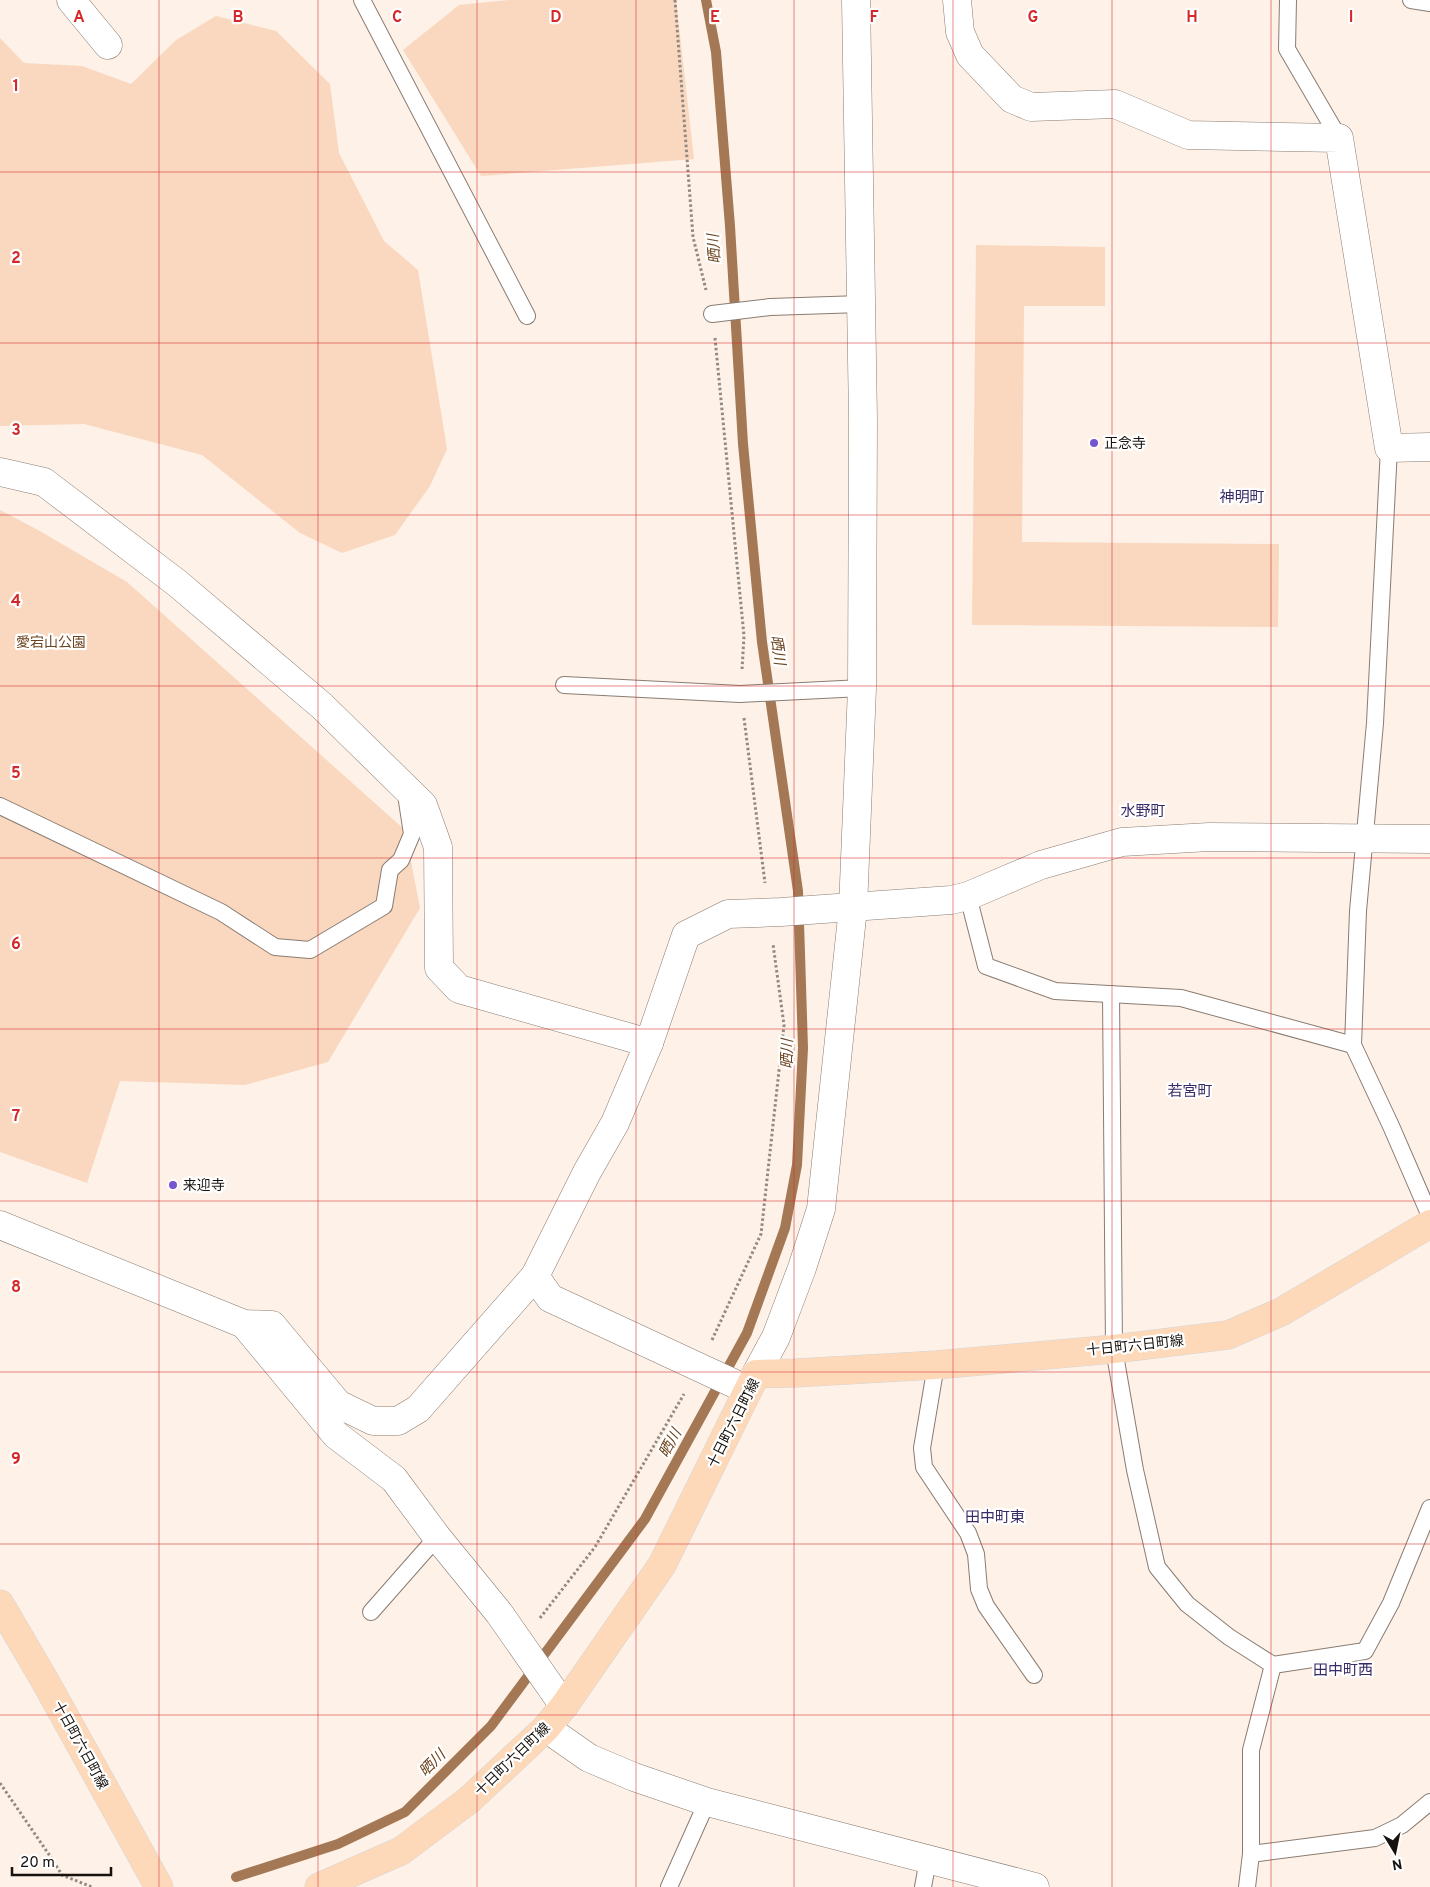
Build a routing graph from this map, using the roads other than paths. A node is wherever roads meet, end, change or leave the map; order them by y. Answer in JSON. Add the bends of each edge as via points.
{"nodes":[{"id":1,"x":71,"y":0,"type":"edge"},
{"id":2,"x":362,"y":0,"type":"edge"},
{"id":3,"x":856,"y":0,"type":"edge"},
{"id":4,"x":957,"y":0,"type":"edge"},
{"id":5,"x":1288,"y":0,"type":"edge"},
{"id":6,"x":1411,"y":0,"type":"edge"},
{"id":7,"x":1430,"y":3,"type":"edge"},
{"id":8,"x":108,"y":45,"type":"dead end"},
{"id":9,"x":1339,"y":138,"type":"junction"},
{"id":10,"x":861,"y":304,"type":"junction"},
{"id":11,"x":712,"y":314,"type":"road end"},
{"id":12,"x":527,"y":316,"type":"dead end"},
{"id":13,"x":1430,"y":447,"type":"edge"},
{"id":14,"x":1389,"y":448,"type":"junction"},
{"id":15,"x":0,"y":472,"type":"edge"},
{"id":16,"x":564,"y":684,"type":"dead end"},
{"id":17,"x":862,"y":688,"type":"junction"},
{"id":18,"x":405,"y":788,"type":"junction"},
{"id":19,"x":0,"y":806,"type":"edge"},
{"id":20,"x":1365,"y":839,"type":"junction"},
{"id":21,"x":1430,"y":839,"type":"edge"},
{"id":22,"x":968,"y":896,"type":"junction"},
{"id":23,"x":853,"y":908,"type":"junction"},
{"id":24,"x":1110,"y":994,"type":"junction"},
{"id":25,"x":649,"y":1043,"type":"junction"},
{"id":26,"x":1353,"y":1045,"type":"junction"},
{"id":27,"x":1430,"y":1216,"type":"edge"},
{"id":28,"x":1430,"y":1224,"type":"edge"},
{"id":29,"x":0,"y":1226,"type":"edge"},
{"id":30,"x":534,"y":1276,"type":"junction"},
{"id":31,"x":244,"y":1324,"type":"junction"},
{"id":32,"x":1114,"y":1348,"type":"junction"},
{"id":33,"x":936,"y":1366,"type":"junction"},
{"id":34,"x":752,"y":1382,"type":"junction"},
{"id":35,"x":1430,"y":1508,"type":"edge"},
{"id":36,"x":437,"y":1536,"type":"junction"},
{"id":37,"x":0,"y":1604,"type":"edge"},
{"id":38,"x":371,"y":1612,"type":"dead end"},
{"id":39,"x":1273,"y":1665,"type":"junction"},
{"id":40,"x":1034,"y":1675,"type":"dead end"},
{"id":41,"x":564,"y":1706,"type":"junction"},
{"id":42,"x":546,"y":1728,"type":"junction"},
{"id":43,"x":707,"y":1802,"type":"junction"},
{"id":44,"x":1430,"y":1802,"type":"edge"},
{"id":45,"x":1251,"y":1854,"type":"junction"},
{"id":46,"x":928,"y":1860,"type":"junction"},
{"id":47,"x":159,"y":1887,"type":"edge"},
{"id":48,"x":319,"y":1887,"type":"edge"},
{"id":49,"x":669,"y":1887,"type":"edge"},
{"id":50,"x":923,"y":1887,"type":"edge"},
{"id":51,"x":1034,"y":1887,"type":"edge"},
{"id":52,"x":1247,"y":1887,"type":"edge"}],
"edges":[{"from":1,"to":8,"type":"street"},
{"from":2,"to":12,"type":"lane"},
{"from":3,"to":10,"type":"street"},
{"from":4,"to":9,"type":"street","via":[[960,32],[970,55],[1012,99],[1031,107],[1115,104],[1188,135]]},
{"from":5,"to":9,"type":"lane","via":[[1287,49]]},
{"from":6,"to":7,"type":"lane"},
{"from":9,"to":14,"type":"street"},
{"from":10,"to":11,"type":"lane","via":[[770,307]]},
{"from":10,"to":17,"type":"street"},
{"from":13,"to":14,"type":"street"},
{"from":14,"to":20,"type":"lane","via":[[1375,723]]},
{"from":15,"to":18,"type":"street","via":[[44,482],[177,583],[322,706]]},
{"from":16,"to":17,"type":"lane","via":[[740,694]]},
{"from":17,"to":23,"type":"street"},
{"from":18,"to":19,"type":"lane","via":[[412,834],[401,860],[390,870],[384,906],[310,950],[275,947],[221,912]]},
{"from":18,"to":25,"type":"street","via":[[423,805],[438,847],[439,968],[459,989]]},
{"from":20,"to":21,"type":"street"},
{"from":20,"to":22,"type":"street","via":[[1209,837],[1122,842],[1041,864]]},
{"from":20,"to":26,"type":"lane","via":[[1358,910]]},
{"from":22,"to":23,"type":"street"},
{"from":22,"to":24,"type":"lane","via":[[986,966],[1055,991]]},
{"from":23,"to":25,"type":"street","via":[[728,914],[686,935]]},
{"from":23,"to":34,"type":"street","via":[[821,1209],[776,1337]]},
{"from":24,"to":26,"type":"lane","via":[[1181,998]]},
{"from":24,"to":32,"type":"lane"},
{"from":25,"to":30,"type":"street","via":[[615,1123],[586,1172]]},
{"from":26,"to":27,"type":"lane"},
{"from":28,"to":32,"type":"main road","name":"十日町六日町線","via":[[1281,1312],[1228,1335]]},
{"from":29,"to":31,"type":"street"},
{"from":30,"to":31,"type":"street","via":[[418,1409],[398,1421],[373,1421],[338,1404],[272,1326]]},
{"from":30,"to":34,"type":"street","via":[[550,1298],[700,1367]]},
{"from":31,"to":36,"type":"street","via":[[336,1435],[394,1479]]},
{"from":32,"to":33,"type":"main road","name":"十日町六日町線"},
{"from":32,"to":39,"type":"lane","via":[[1135,1470],[1158,1566],[1187,1604],[1229,1638]]},
{"from":33,"to":34,"type":"main road","name":"十日町六日町線","via":[[796,1373]]},
{"from":33,"to":40,"type":"lane","via":[[922,1448],[924,1467],[968,1533],[976,1554],[979,1589],[986,1606]]},
{"from":34,"to":41,"type":"main road","name":"十日町六日町線","via":[[662,1565]]},
{"from":35,"to":39,"type":"lane","via":[[1391,1603],[1365,1651]]},
{"from":36,"to":38,"type":"lane"},
{"from":36,"to":41,"type":"street","via":[[499,1613]]},
{"from":37,"to":47,"type":"main road","name":"十日町六日町線"},
{"from":39,"to":45,"type":"lane","via":[[1251,1750]]},
{"from":41,"to":42,"type":"main road","name":"十日町六日町線"},
{"from":42,"to":43,"type":"street","via":[[589,1758]]},
{"from":42,"to":48,"type":"main road","name":"十日町六日町線","via":[[470,1800],[401,1852]]},
{"from":43,"to":46,"type":"street"},
{"from":43,"to":49,"type":"lane"},
{"from":44,"to":45,"type":"lane","via":[[1402,1825],[1375,1838]]},
{"from":45,"to":52,"type":"lane"},
{"from":46,"to":50,"type":"lane"},
{"from":46,"to":51,"type":"street"}]}
